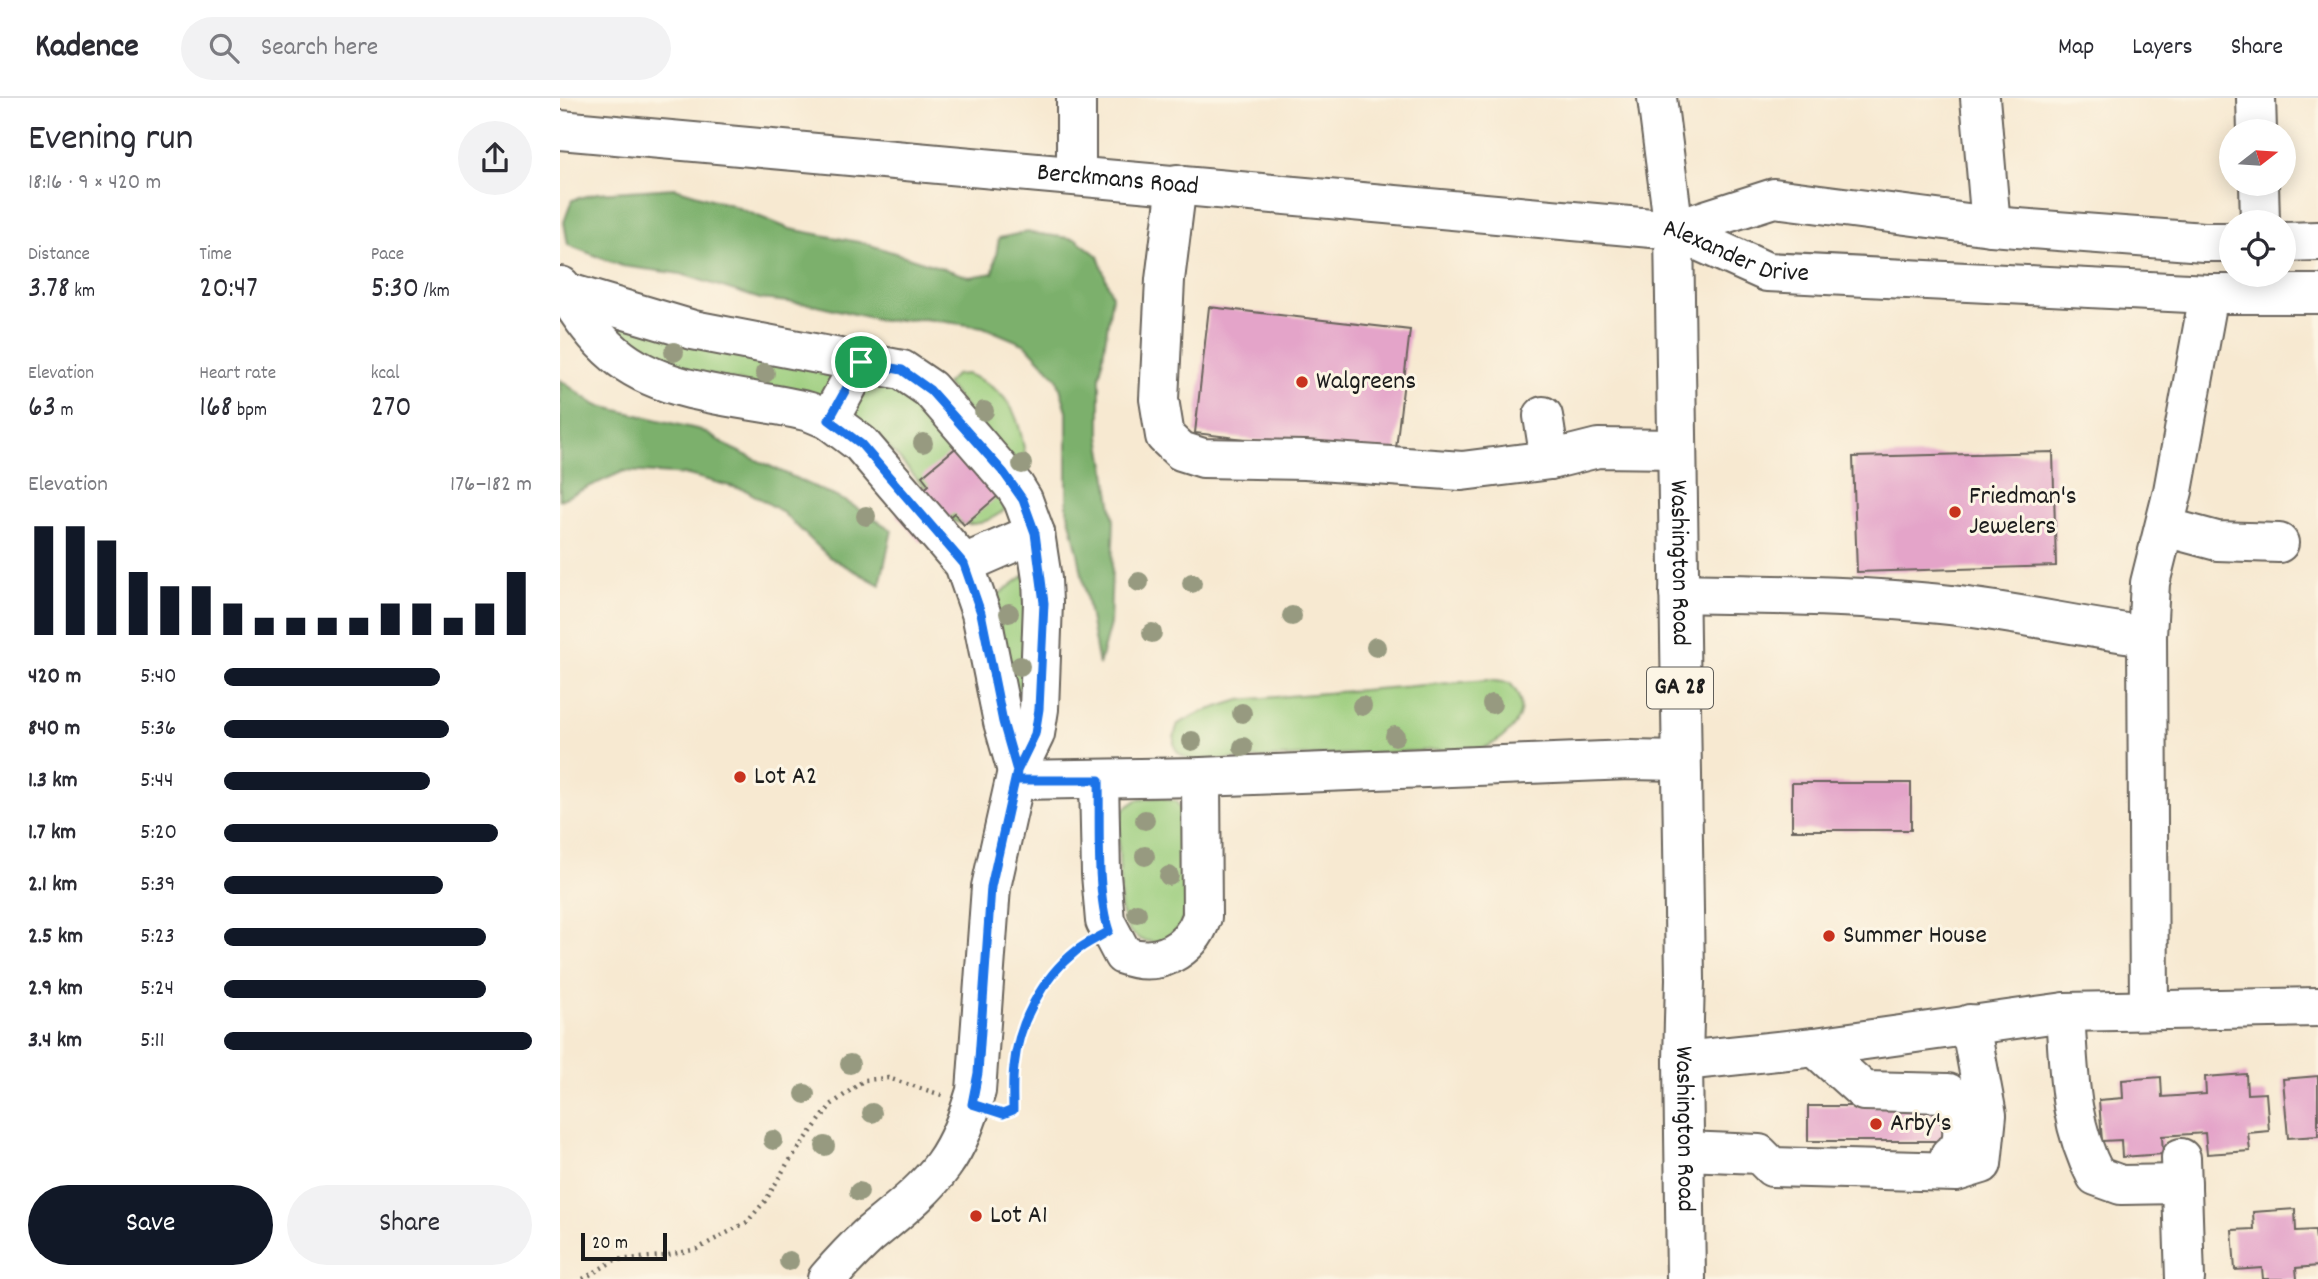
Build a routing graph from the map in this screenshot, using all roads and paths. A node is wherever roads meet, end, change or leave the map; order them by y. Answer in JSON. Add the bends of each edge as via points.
{"nodes":[{"id":1,"x":1076,"y":98,"type":"edge"},
{"id":2,"x":1657,"y":98,"type":"edge"},
{"id":3,"x":1980,"y":98,"type":"edge"},
{"id":4,"x":2256,"y":98,"type":"edge"},
{"id":5,"x":2257,"y":119,"type":"edge"},
{"id":6,"x":560,"y":130,"type":"edge"},
{"id":7,"x":1076,"y":174,"type":"junction"},
{"id":8,"x":1177,"y":184,"type":"junction"},
{"id":9,"x":1991,"y":226,"type":"junction"},
{"id":10,"x":1674,"y":230,"type":"junction"},
{"id":11,"x":2318,"y":241,"type":"edge"},
{"id":12,"x":2219,"y":242,"type":"edge"},
{"id":13,"x":2296,"y":242,"type":"edge"},
{"id":14,"x":563,"y":288,"type":"edge"},
{"id":15,"x":2209,"y":294,"type":"junction"},
{"id":16,"x":2318,"y":295,"type":"edge"},
{"id":17,"x":861,"y":362,"type":"junction"},
{"id":18,"x":1543,"y":415,"type":"dead end"},
{"id":19,"x":829,"y":420,"type":"junction"},
{"id":20,"x":1677,"y":449,"type":"junction"},
{"id":21,"x":1550,"y":460,"type":"junction"},
{"id":22,"x":2165,"y":527,"type":"junction"},
{"id":23,"x":1035,"y":533,"type":"junction"},
{"id":24,"x":2280,"y":543,"type":"dead end"},
{"id":25,"x":964,"y":564,"type":"junction"},
{"id":26,"x":1679,"y":593,"type":"junction"},
{"id":27,"x":2147,"y":636,"type":"junction"},
{"id":28,"x":1681,"y":761,"type":"junction"},
{"id":29,"x":1016,"y":776,"type":"junction"},
{"id":30,"x":1201,"y":777,"type":"junction"},
{"id":31,"x":1099,"y":780,"type":"junction"},
{"id":32,"x":1109,"y":931,"type":"junction"},
{"id":33,"x":2318,"y":1007,"type":"edge"},
{"id":34,"x":2149,"y":1009,"type":"junction"},
{"id":35,"x":2066,"y":1012,"type":"junction"},
{"id":36,"x":1970,"y":1024,"type":"junction"},
{"id":37,"x":1815,"y":1047,"type":"junction"},
{"id":38,"x":1683,"y":1061,"type":"junction"},
{"id":39,"x":972,"y":1104,"type":"junction"},
{"id":40,"x":1685,"y":1152,"type":"junction"},
{"id":41,"x":1799,"y":1168,"type":"junction"},
{"id":42,"x":583,"y":1279,"type":"edge"},
{"id":43,"x":827,"y":1279,"type":"edge"},
{"id":44,"x":1686,"y":1279,"type":"edge"},
{"id":45,"x":2185,"y":1279,"type":"edge"}],
"edges":[{"from":1,"to":7,"type":"main road"},
{"from":2,"to":10,"type":"main road","name":"Washington Road","number":"GA 28"},
{"from":3,"to":9,"type":"main road"},
{"from":4,"to":5,"type":"main road"},
{"from":6,"to":7,"type":"main road","name":"Berckmans Road"},
{"from":7,"to":8,"type":"main road","name":"Berckmans Road"},
{"from":8,"to":10,"type":"main road","name":"Berckmans Road"},
{"from":8,"to":21,"type":"main road","via":[[1159,399],[1166,436],[1181,451],[1203,458],[1462,471]]},
{"from":9,"to":10,"type":"main road","name":"Alexander Drive","via":[[1774,198]]},
{"from":9,"to":12,"type":"main road","name":"Alexander Drive"},
{"from":10,"to":15,"type":"main road","name":"Alexander Drive","via":[[1767,272]]},
{"from":10,"to":20,"type":"main road","name":"Washington Road","number":"GA 28"},
{"from":11,"to":13,"type":"main road"},
{"from":14,"to":17,"type":"main road","via":[[694,330]]},
{"from":14,"to":19,"type":"main road","via":[[595,333],[635,368],[686,388],[792,408]]},
{"from":15,"to":16,"type":"main road","name":"Alexander Drive"},
{"from":15,"to":22,"type":"main road"},
{"from":17,"to":19,"type":"main road"},
{"from":17,"to":23,"type":"main road","via":[[902,370],[930,390],[1015,487]]},
{"from":18,"to":21,"type":"main road"},
{"from":19,"to":25,"type":"main road","via":[[861,444]]},
{"from":20,"to":21,"type":"main road","via":[[1598,448]]},
{"from":20,"to":26,"type":"main road","name":"Washington Road","number":"GA 28"},
{"from":22,"to":24,"type":"main road","via":[[2217,541]]},
{"from":22,"to":27,"type":"main road","via":[[2150,583]]},
{"from":23,"to":25,"type":"main road"},
{"from":23,"to":29,"type":"main road","via":[[1044,603],[1039,709],[1035,734]]},
{"from":25,"to":29,"type":"main road","via":[[981,613]]},
{"from":26,"to":27,"type":"main road","via":[[1940,604]]},
{"from":26,"to":28,"type":"main road","name":"Washington Road","number":"GA 28"},
{"from":27,"to":34,"type":"main road"},
{"from":28,"to":30,"type":"main road"},
{"from":28,"to":38,"type":"main road","name":"Washington Road","number":"GA 28"},
{"from":29,"to":31,"type":"main road"},
{"from":29,"to":39,"type":"main road","via":[[991,887]]},
{"from":30,"to":31,"type":"main road"},
{"from":30,"to":32,"type":"main road","via":[[1202,917],[1196,932],[1170,954],[1138,961],[1123,955]]},
{"from":31,"to":32,"type":"main road","via":[[1101,874]]},
{"from":32,"to":39,"type":"path","via":[[1076,951],[1044,984],[1031,1008],[1014,1066],[1013,1110],[1003,1114]]},
{"from":33,"to":34,"type":"main road"},
{"from":34,"to":35,"type":"main road"},
{"from":35,"to":36,"type":"main road"},
{"from":35,"to":45,"type":"main road","via":[[2071,1101],[2082,1150],[2096,1176],[2121,1185],[2181,1171]]},
{"from":36,"to":37,"type":"main road"},
{"from":36,"to":41,"type":"main road","via":[[1987,1115],[1982,1164],[1956,1172]]},
{"from":37,"to":38,"type":"main road"},
{"from":37,"to":41,"type":"main road","via":[[1864,1091],[1948,1093],[1958,1108],[1962,1143],[1958,1152],[1944,1157],[1822,1160]]},
{"from":38,"to":40,"type":"main road","name":"Washington Road","number":"GA 28"},
{"from":39,"to":42,"type":"path","via":[[888,1078],[864,1080],[831,1105],[747,1222],[697,1249],[615,1260]]},
{"from":39,"to":43,"type":"main road","via":[[953,1149],[933,1178]]},
{"from":40,"to":41,"type":"main road","via":[[1759,1154],[1772,1167]]},
{"from":40,"to":44,"type":"main road","name":"Washington Road","number":"GA 28"}]}
